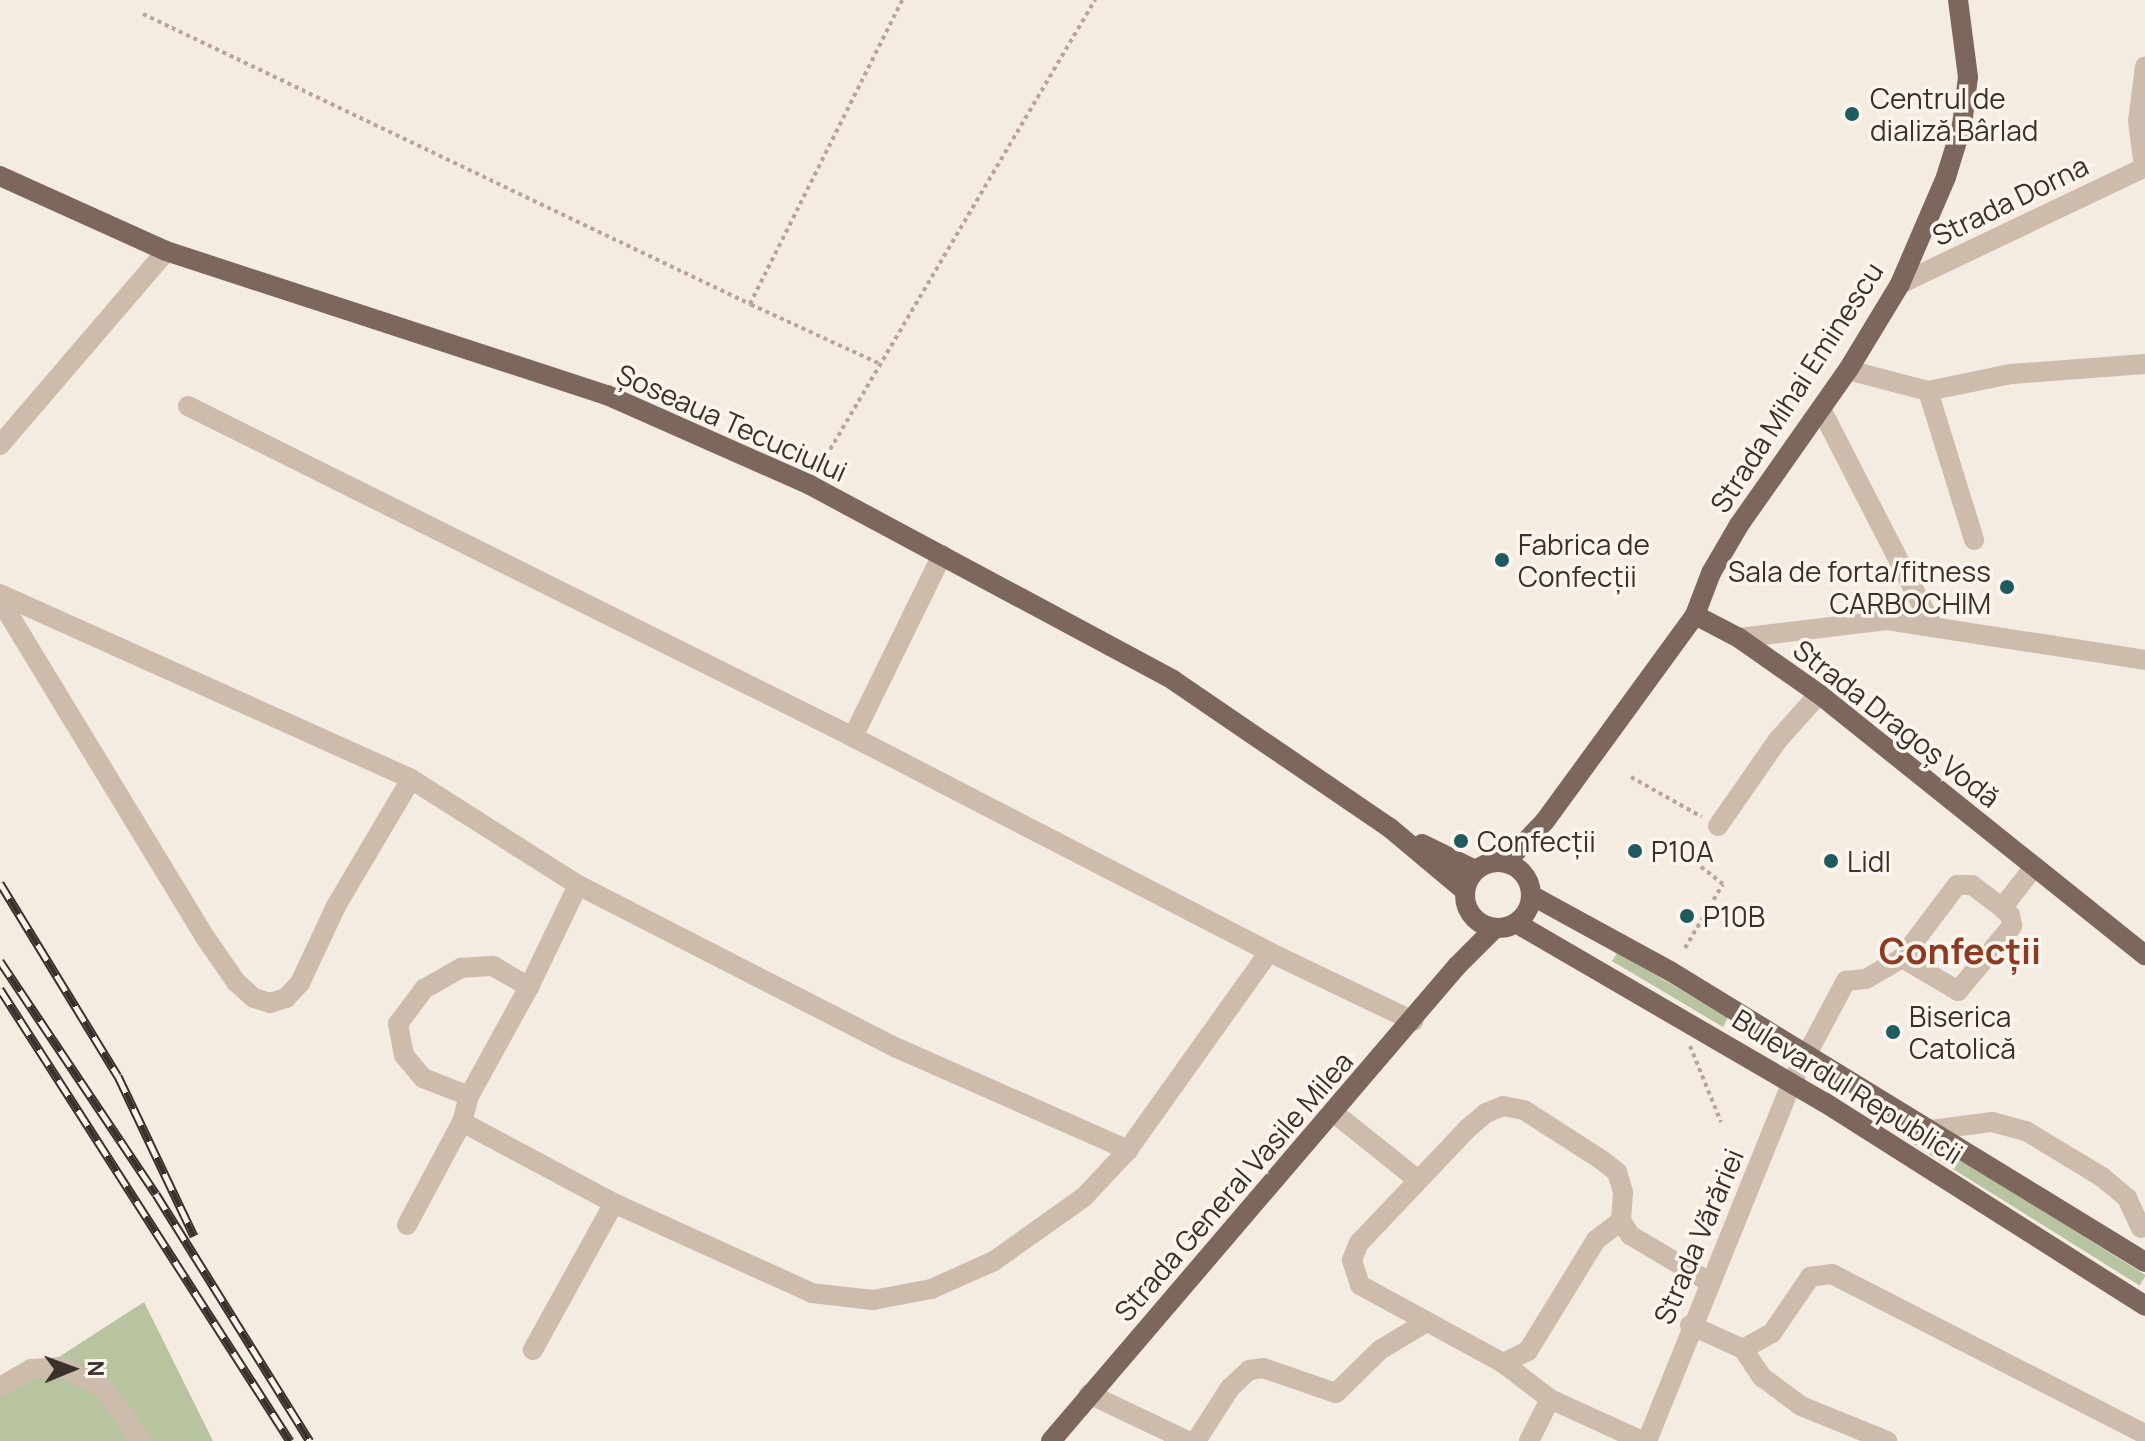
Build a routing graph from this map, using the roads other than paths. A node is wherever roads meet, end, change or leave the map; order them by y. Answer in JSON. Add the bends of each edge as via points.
{"nodes":[{"id":1,"x":1958,"y":0,"type":"edge"},
{"id":2,"x":2145,"y":66,"type":"edge"},
{"id":3,"x":2144,"y":167,"type":"edge"},
{"id":4,"x":0,"y":176,"type":"edge"},
{"id":5,"x":166,"y":251,"type":"junction"},
{"id":6,"x":1900,"y":284,"type":"junction"},
{"id":7,"x":2145,"y":364,"type":"edge"},
{"id":8,"x":1848,"y":370,"type":"junction"},
{"id":9,"x":1928,"y":391,"type":"junction"},
{"id":10,"x":188,"y":406,"type":"dead end"},
{"id":11,"x":1821,"y":409,"type":"junction"},
{"id":12,"x":0,"y":445,"type":"edge"},
{"id":13,"x":1974,"y":540,"type":"dead end"},
{"id":14,"x":942,"y":555,"type":"junction"},
{"id":15,"x":0,"y":597,"type":"edge"},
{"id":16,"x":1695,"y":615,"type":"junction"},
{"id":17,"x":1931,"y":623,"type":"junction"},
{"id":18,"x":1739,"y":638,"type":"junction"},
{"id":19,"x":2145,"y":660,"type":"edge"},
{"id":20,"x":1819,"y":694,"type":"junction"},
{"id":21,"x":853,"y":737,"type":"junction"},
{"id":22,"x":411,"y":779,"type":"junction"},
{"id":23,"x":1545,"y":821,"type":"junction"},
{"id":24,"x":1718,"y":826,"type":"road end"},
{"id":25,"x":1390,"y":828,"type":"junction"},
{"id":26,"x":1506,"y":862,"type":"junction"},
{"id":27,"x":2034,"y":867,"type":"junction"},
{"id":28,"x":1475,"y":870,"type":"junction"},
{"id":29,"x":1524,"y":874,"type":"junction"},
{"id":30,"x":578,"y":885,"type":"junction"},
{"id":31,"x":1464,"y":890,"type":"junction"},
{"id":32,"x":1531,"y":895,"type":"junction"},
{"id":33,"x":2002,"y":908,"type":"junction"},
{"id":34,"x":1473,"y":918,"type":"junction"},
{"id":35,"x":1516,"y":923,"type":"junction"},
{"id":36,"x":1495,"y":928,"type":"junction"},
{"id":37,"x":1269,"y":952,"type":"junction"},
{"id":38,"x":2145,"y":955,"type":"edge"},
{"id":39,"x":1902,"y":958,"type":"junction"},
{"id":40,"x":1457,"y":966,"type":"junction"},
{"id":41,"x":529,"y":987,"type":"junction"},
{"id":42,"x":1413,"y":1021,"type":"junction"},
{"id":43,"x":1807,"y":1054,"type":"junction"},
{"id":44,"x":1792,"y":1082,"type":"junction"},
{"id":45,"x":469,"y":1096,"type":"junction"},
{"id":46,"x":1333,"y":1112,"type":"junction"},
{"id":47,"x":462,"y":1122,"type":"junction"},
{"id":48,"x":1931,"y":1130,"type":"junction"},
{"id":49,"x":1128,"y":1150,"type":"junction"},
{"id":50,"x":1418,"y":1180,"type":"junction"},
{"id":51,"x":614,"y":1203,"type":"junction"},
{"id":52,"x":1621,"y":1221,"type":"junction"},
{"id":53,"x":2143,"y":1224,"type":"edge"},
{"id":54,"x":407,"y":1225,"type":"dead end"},
{"id":55,"x":2126,"y":1250,"type":"junction"},
{"id":56,"x":2145,"y":1262,"type":"edge"},
{"id":57,"x":1709,"y":1282,"type":"junction"},
{"id":58,"x":2145,"y":1306,"type":"edge"},
{"id":59,"x":1423,"y":1324,"type":"junction"},
{"id":60,"x":1690,"y":1325,"type":"junction"},
{"id":61,"x":1743,"y":1349,"type":"junction"},
{"id":62,"x":533,"y":1350,"type":"dead end"},
{"id":63,"x":1503,"y":1363,"type":"junction"},
{"id":64,"x":0,"y":1387,"type":"edge"},
{"id":65,"x":1089,"y":1394,"type":"junction"},
{"id":66,"x":1550,"y":1399,"type":"junction"},
{"id":67,"x":2145,"y":1434,"type":"edge"},
{"id":68,"x":141,"y":1441,"type":"edge"},
{"id":69,"x":1051,"y":1441,"type":"edge"},
{"id":70,"x":1188,"y":1441,"type":"edge"},
{"id":71,"x":1196,"y":1441,"type":"edge"},
{"id":72,"x":1529,"y":1441,"type":"edge"},
{"id":73,"x":1644,"y":1441,"type":"edge"},
{"id":74,"x":1887,"y":1441,"type":"edge"}],
"edges":[{"from":1,"to":6,"type":"main road","name":"Strada Mihai Eminescu","via":[[1968,77],[1962,125],[1942,189]]},
{"from":2,"to":3,"type":"street","via":[[2138,121]]},
{"from":3,"to":6,"type":"street","name":"Strada Dorna"},
{"from":4,"to":5,"type":"main road","name":"Șoseaua Tecuciului"},
{"from":5,"to":12,"type":"street"},
{"from":5,"to":14,"type":"main road","name":"Șoseaua Tecuciului","via":[[607,395],[810,485]]},
{"from":6,"to":8,"type":"main road","name":"Strada Mihai Eminescu"},
{"from":7,"to":9,"type":"street","via":[[2011,374]]},
{"from":8,"to":9,"type":"street"},
{"from":8,"to":11,"type":"main road","name":"Strada Mihai Eminescu"},
{"from":9,"to":13,"type":"street"},
{"from":10,"to":21,"type":"street"},
{"from":11,"to":16,"type":"main road","name":"Strada Mihai Eminescu","via":[[1739,525],[1711,573]]},
{"from":11,"to":17,"type":"street"},
{"from":14,"to":21,"type":"street"},
{"from":14,"to":25,"type":"main road","name":"Șoseaua Tecuciului","via":[[1173,680]]},
{"from":15,"to":22,"type":"street"},
{"from":15,"to":22,"type":"street","via":[[205,937],[236,982],[254,998],[270,1003],[286,998],[300,983],[336,906]]},
{"from":16,"to":18,"type":"main road","name":"Strada Dragoș Vodă"},
{"from":16,"to":23,"type":"main road"},
{"from":17,"to":18,"type":"street","via":[[1860,622]]},
{"from":17,"to":19,"type":"street"},
{"from":18,"to":20,"type":"main road","name":"Strada Dragoș Vodă"},
{"from":20,"to":24,"type":"street","via":[[1777,741]]},
{"from":20,"to":27,"type":"main road","name":"Strada Dragoș Vodă"},
{"from":21,"to":37,"type":"street","via":[[1149,895]]},
{"from":22,"to":30,"type":"street"},
{"from":23,"to":26,"type":"main road"},
{"from":23,"to":29,"type":"main road"},
{"from":25,"to":28,"type":"main road","name":"Șoseaua Tecuciului"},
{"from":25,"to":31,"type":"main road","name":"Șoseaua Tecuciului"},
{"from":26,"to":28,"type":"main road"},
{"from":26,"to":29,"type":"main road"},
{"from":27,"to":33,"type":"street"},
{"from":27,"to":38,"type":"main road","name":"Strada Dragoș Vodă"},
{"from":28,"to":31,"type":"main road"},
{"from":29,"to":32,"type":"main road"},
{"from":30,"to":41,"type":"street"},
{"from":30,"to":49,"type":"street","via":[[897,1048]]},
{"from":31,"to":34,"type":"main road"},
{"from":32,"to":35,"type":"main road"},
{"from":32,"to":43,"type":"main road","name":"Bulevardul Republicii"},
{"from":33,"to":39,"type":"street","via":[[1972,885],[1957,885]]},
{"from":33,"to":39,"type":"street","via":[[2012,926],[1958,991]]},
{"from":34,"to":36,"type":"main road"},
{"from":34,"to":40,"type":"main road","name":"Strada General Vasile Milea"},
{"from":35,"to":36,"type":"main road"},
{"from":35,"to":44,"type":"main road","name":"Bulevardul Republicii"},
{"from":36,"to":40,"type":"main road","name":"Strada General Vasile Milea"},
{"from":37,"to":42,"type":"street"},
{"from":37,"to":49,"type":"street"},
{"from":39,"to":43,"type":"street","name":"Strada Vărăriei","via":[[1866,979],[1846,981]]},
{"from":40,"to":42,"type":"main road","name":"Strada General Vasile Milea"},
{"from":41,"to":45,"type":"street"},
{"from":41,"to":45,"type":"street","via":[[493,966],[461,968],[424,989],[398,1024],[404,1055],[423,1078]]},
{"from":42,"to":46,"type":"main road","name":"Strada General Vasile Milea"},
{"from":43,"to":44,"type":"street","name":"Strada Vărăriei"},
{"from":43,"to":48,"type":"main road","name":"Bulevardul Republicii"},
{"from":44,"to":57,"type":"street","name":"Strada Vărăriei"},
{"from":44,"to":58,"type":"main road","name":"Bulevardul Republicii"},
{"from":45,"to":47,"type":"street"},
{"from":46,"to":50,"type":"street"},
{"from":46,"to":65,"type":"main road","name":"Strada General Vasile Milea"},
{"from":47,"to":51,"type":"street"},
{"from":47,"to":54,"type":"street"},
{"from":48,"to":53,"type":"street","via":[[1992,1122],[2026,1131],[2102,1177],[2127,1198]]},
{"from":48,"to":55,"type":"main road","name":"Bulevardul Republicii"},
{"from":49,"to":51,"type":"street","via":[[1084,1197],[994,1261],[931,1289],[873,1300],[812,1293]]},
{"from":50,"to":52,"type":"street","via":[[1486,1113],[1503,1106],[1524,1110],[1617,1172],[1623,1192]]},
{"from":50,"to":59,"type":"street","via":[[1359,1243],[1352,1260],[1360,1285]]},
{"from":51,"to":62,"type":"street"},
{"from":52,"to":57,"type":"street","via":[[1630,1235]]},
{"from":52,"to":63,"type":"street","via":[[1596,1240],[1528,1351]]},
{"from":53,"to":55,"type":"street"},
{"from":55,"to":56,"type":"main road","name":"Bulevardul Republicii"},
{"from":57,"to":60,"type":"street","name":"Strada Vărăriei"},
{"from":59,"to":63,"type":"street"},
{"from":59,"to":71,"type":"street","via":[[1380,1350],[1336,1393],[1263,1368],[1249,1370],[1230,1388]]},
{"from":60,"to":61,"type":"street"},
{"from":60,"to":73,"type":"street","name":"Strada Vărăriei"},
{"from":61,"to":67,"type":"street","via":[[1772,1333],[1810,1277],[1832,1274]]},
{"from":61,"to":74,"type":"street","via":[[1762,1377],[1801,1406]]},
{"from":63,"to":66,"type":"street"},
{"from":64,"to":68,"type":"street","via":[[31,1369],[60,1367],[103,1387]]},
{"from":65,"to":69,"type":"main road","name":"Strada General Vasile Milea"},
{"from":65,"to":70,"type":"street"},
{"from":66,"to":72,"type":"street"},
{"from":66,"to":73,"type":"street"}]}
